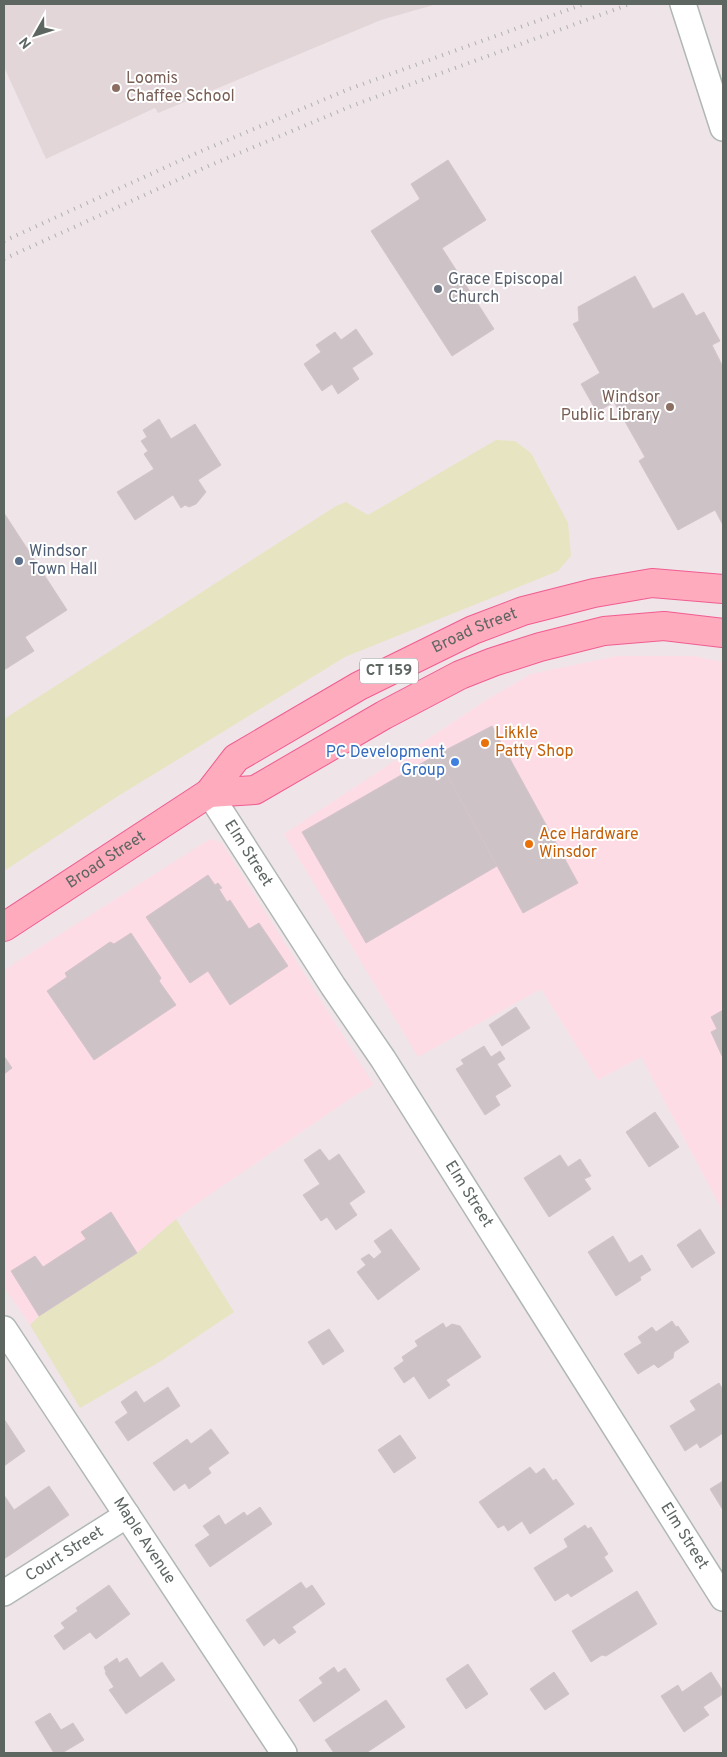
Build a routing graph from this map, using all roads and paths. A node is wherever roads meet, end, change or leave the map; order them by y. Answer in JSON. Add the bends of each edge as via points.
{"nodes":[{"id":1,"x":683,"y":4,"type":"edge"},
{"id":2,"x":723,"y":128,"type":"edge"},
{"id":3,"x":723,"y":589,"type":"edge"},
{"id":4,"x":594,"y":593,"type":"junction"},
{"id":5,"x":473,"y":630,"type":"junction"},
{"id":6,"x":604,"y":631,"type":"junction"},
{"id":7,"x":723,"y":633,"type":"edge"},
{"id":8,"x":493,"y":662,"type":"junction"},
{"id":9,"x":209,"y":793,"type":"junction"},
{"id":10,"x":4,"y":927,"type":"edge"},
{"id":11,"x":4,"y":1329,"type":"edge"},
{"id":12,"x":127,"y":1515,"type":"junction"},
{"id":13,"x":4,"y":1593,"type":"edge"},
{"id":14,"x":723,"y":1598,"type":"edge"},
{"id":15,"x":284,"y":1753,"type":"edge"}],
"edges":[{"from":1,"to":2,"type":"street"},
{"from":3,"to":4,"type":"main road","name":"Broad Street","number":"CT 159","via":[[652,583]]},
{"from":4,"to":5,"type":"main road","name":"Broad Street","number":"CT 159","via":[[522,611]]},
{"from":4,"to":6,"type":"main road"},
{"from":5,"to":8,"type":"main road"},
{"from":5,"to":9,"type":"main road","name":"Broad Street","number":"CT 159","via":[[359,686],[236,758]]},
{"from":6,"to":7,"type":"main road","name":"Broad Street","number":"CT 159","via":[[664,626]]},
{"from":6,"to":8,"type":"main road","name":"Broad Street","number":"CT 159"},
{"from":8,"to":9,"type":"main road","name":"Broad Street","number":"CT 159","via":[[460,675],[384,715],[255,790]]},
{"from":9,"to":10,"type":"main road","name":"Broad Street","number":"CT 159"},
{"from":9,"to":14,"type":"street","name":"Elm Street","via":[[383,1059]]},
{"from":11,"to":12,"type":"street","name":"Maple Avenue"},
{"from":12,"to":13,"type":"street","name":"Court Street"},
{"from":12,"to":15,"type":"street","name":"Maple Avenue"}]}
